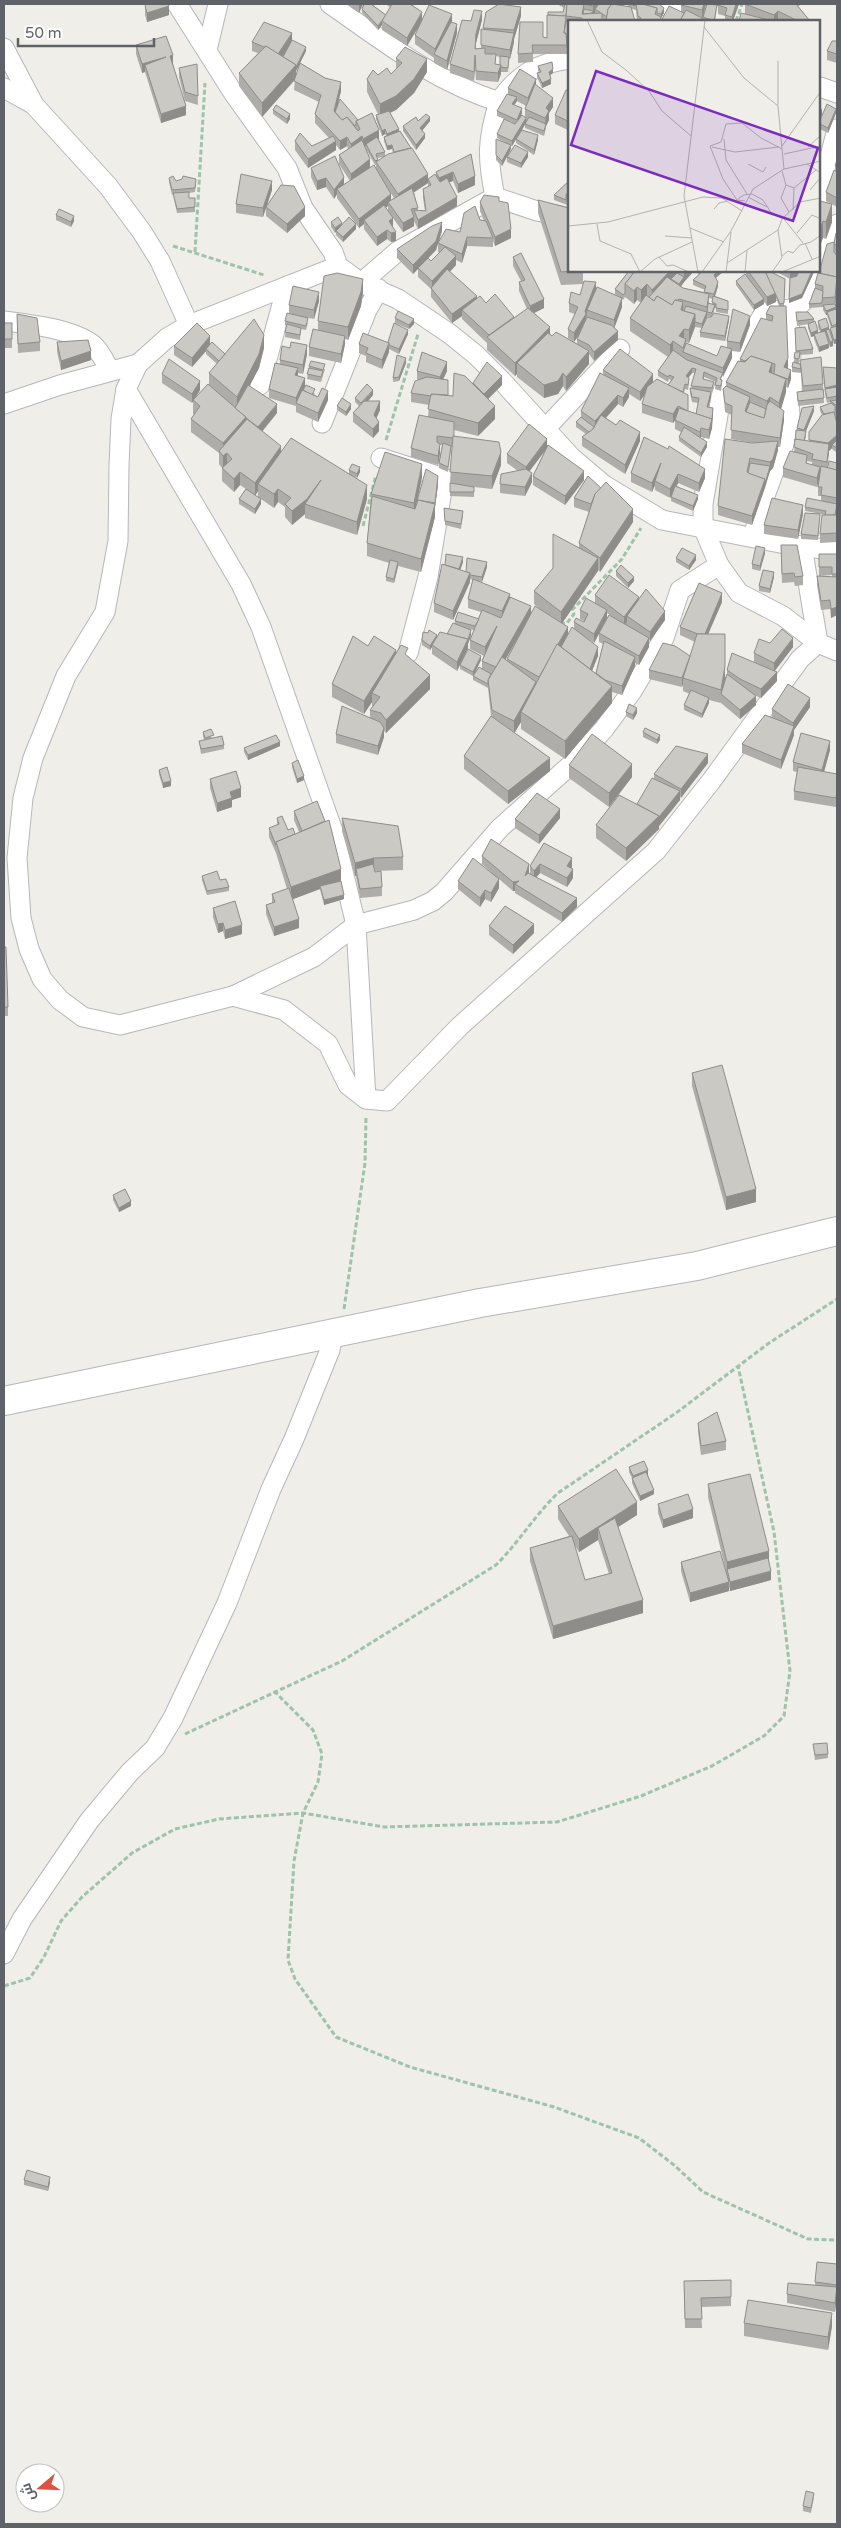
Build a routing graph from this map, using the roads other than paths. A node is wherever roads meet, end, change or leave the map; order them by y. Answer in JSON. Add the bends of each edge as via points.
{"nodes":[{"id":1,"x":178,"y":4,"type":"edge"},
{"id":2,"x":218,"y":4,"type":"edge"},
{"id":3,"x":330,"y":4,"type":"edge"},
{"id":4,"x":662,"y":4,"type":"edge"},
{"id":5,"x":696,"y":20,"type":"edge"},
{"id":6,"x":4,"y":48,"type":"edge"},
{"id":7,"x":207,"y":50,"type":"junction"},
{"id":8,"x":568,"y":60,"type":"edge"},
{"id":9,"x":821,"y":87,"type":"edge"},
{"id":10,"x":4,"y":88,"type":"edge"},
{"id":11,"x":837,"y":94,"type":"edge"},
{"id":12,"x":499,"y":102,"type":"junction"},
{"id":13,"x":34,"y":105,"type":"junction"},
{"id":14,"x":837,"y":129,"type":"edge"},
{"id":15,"x":821,"y":191,"type":"edge"},
{"id":16,"x":495,"y":197,"type":"junction"},
{"id":17,"x":821,"y":209,"type":"edge"},
{"id":18,"x":568,"y":218,"type":"edge"},
{"id":19,"x":837,"y":218,"type":"edge"},
{"id":20,"x":837,"y":224,"type":"edge"},
{"id":21,"x":821,"y":260,"type":"edge"},
{"id":22,"x":338,"y":266,"type":"junction"},
{"id":23,"x":818,"y":272,"type":"edge"},
{"id":24,"x":295,"y":283,"type":"junction"},
{"id":25,"x":361,"y":283,"type":"junction"},
{"id":26,"x":379,"y":289,"type":"junction"},
{"id":27,"x":789,"y":310,"type":"junction"},
{"id":28,"x":4,"y":321,"type":"edge"},
{"id":29,"x":189,"y":326,"type":"junction"},
{"id":30,"x":620,"y":349,"type":"edge"},
{"id":31,"x":138,"y":364,"type":"junction"},
{"id":32,"x":110,"y":371,"type":"junction"},
{"id":33,"x":260,"y":385,"type":"dead end"},
{"id":34,"x":126,"y":389,"type":"junction"},
{"id":35,"x":4,"y":404,"type":"edge"},
{"id":36,"x":322,"y":423,"type":"dead end"},
{"id":37,"x":545,"y":428,"type":"junction"},
{"id":38,"x":381,"y":458,"type":"edge"},
{"id":39,"x":703,"y":527,"type":"junction"},
{"id":40,"x":754,"y":538,"type":"junction"},
{"id":41,"x":802,"y":546,"type":"junction"},
{"id":42,"x":837,"y":551,"type":"edge"},
{"id":43,"x":719,"y":565,"type":"junction"},
{"id":44,"x":818,"y":642,"type":"junction"},
{"id":45,"x":837,"y":651,"type":"edge"},
{"id":46,"x":408,"y":653,"type":"edge"},
{"id":47,"x":356,"y":924,"type":"junction"},
{"id":48,"x":233,"y":996,"type":"junction"},
{"id":49,"x":366,"y":1099,"type":"junction"},
{"id":50,"x":837,"y":1231,"type":"edge"},
{"id":51,"x":337,"y":1334,"type":"junction"},
{"id":52,"x":4,"y":1401,"type":"edge"},
{"id":53,"x":4,"y":1954,"type":"edge"}],
"edges":[{"from":1,"to":7,"type":"street"},
{"from":2,"to":7,"type":"street"},
{"from":3,"to":12,"type":"street","via":[[444,81]]},
{"from":4,"to":5,"type":"street"},
{"from":6,"to":13,"type":"street"},
{"from":7,"to":22,"type":"street","via":[[287,168],[303,208],[333,252]]},
{"from":8,"to":12,"type":"street","via":[[532,69],[520,76]]},
{"from":9,"to":11,"type":"street"},
{"from":10,"to":13,"type":"street"},
{"from":12,"to":16,"type":"street","via":[[490,132],[488,158]]},
{"from":13,"to":29,"type":"street","via":[[108,186],[147,239]]},
{"from":14,"to":15,"type":"street"},
{"from":16,"to":18,"type":"street"},
{"from":16,"to":25,"type":"street","via":[[398,251]]},
{"from":17,"to":19,"type":"street"},
{"from":20,"to":21,"type":"street"},
{"from":22,"to":24,"type":"street"},
{"from":22,"to":25,"type":"street"},
{"from":23,"to":27,"type":"street","via":[[801,306]]},
{"from":24,"to":29,"type":"street"},
{"from":24,"to":33,"type":"street"},
{"from":25,"to":26,"type":"street"},
{"from":26,"to":36,"type":"street","via":[[367,310]]},
{"from":26,"to":37,"type":"street","via":[[476,355]]},
{"from":27,"to":39,"type":"street","via":[[764,314],[728,379],[721,397],[703,504]]},
{"from":27,"to":40,"type":"street","via":[[789,374],[797,375],[789,398],[790,416],[784,444],[763,501]]},
{"from":28,"to":32,"type":"street","via":[[26,323],[85,340],[101,353]]},
{"from":29,"to":31,"type":"street","via":[[167,338]]},
{"from":30,"to":37,"type":"street"},
{"from":31,"to":32,"type":"street"},
{"from":31,"to":34,"type":"street"},
{"from":32,"to":35,"type":"street"},
{"from":34,"to":47,"type":"street","via":[[241,584],[261,627],[334,834]]},
{"from":34,"to":48,"type":"street","via":[[121,419],[118,541],[106,612],[66,676],[33,758],[23,798],[18,858],[21,918],[29,949],[42,979],[60,1000],[83,1017],[120,1025]]},
{"from":37,"to":39,"type":"street","via":[[571,457],[604,485],[650,515]]},
{"from":38,"to":46,"type":"street","via":[[444,478],[428,577]]},
{"from":39,"to":40,"type":"street"},
{"from":39,"to":43,"type":"street"},
{"from":40,"to":41,"type":"street"},
{"from":41,"to":42,"type":"street"},
{"from":41,"to":44,"type":"street"},
{"from":43,"to":44,"type":"street","via":[[740,593],[782,616]]},
{"from":43,"to":47,"type":"street","via":[[680,590],[664,638],[604,729],[574,762],[500,828],[451,885],[433,901],[414,910]]},
{"from":44,"to":45,"type":"street"},
{"from":44,"to":49,"type":"street","via":[[800,659],[656,852],[460,1026],[387,1100]]},
{"from":47,"to":48,"type":"street","via":[[314,958]]},
{"from":47,"to":49,"type":"street"},
{"from":48,"to":49,"type":"street","via":[[284,1010],[321,1038],[328,1044],[348,1085]]},
{"from":50,"to":51,"type":"street","via":[[696,1266],[480,1304]]},
{"from":51,"to":52,"type":"street"},
{"from":51,"to":53,"type":"street","via":[[227,1603],[177,1710],[155,1748],[89,1821],[22,1919]]}]}
